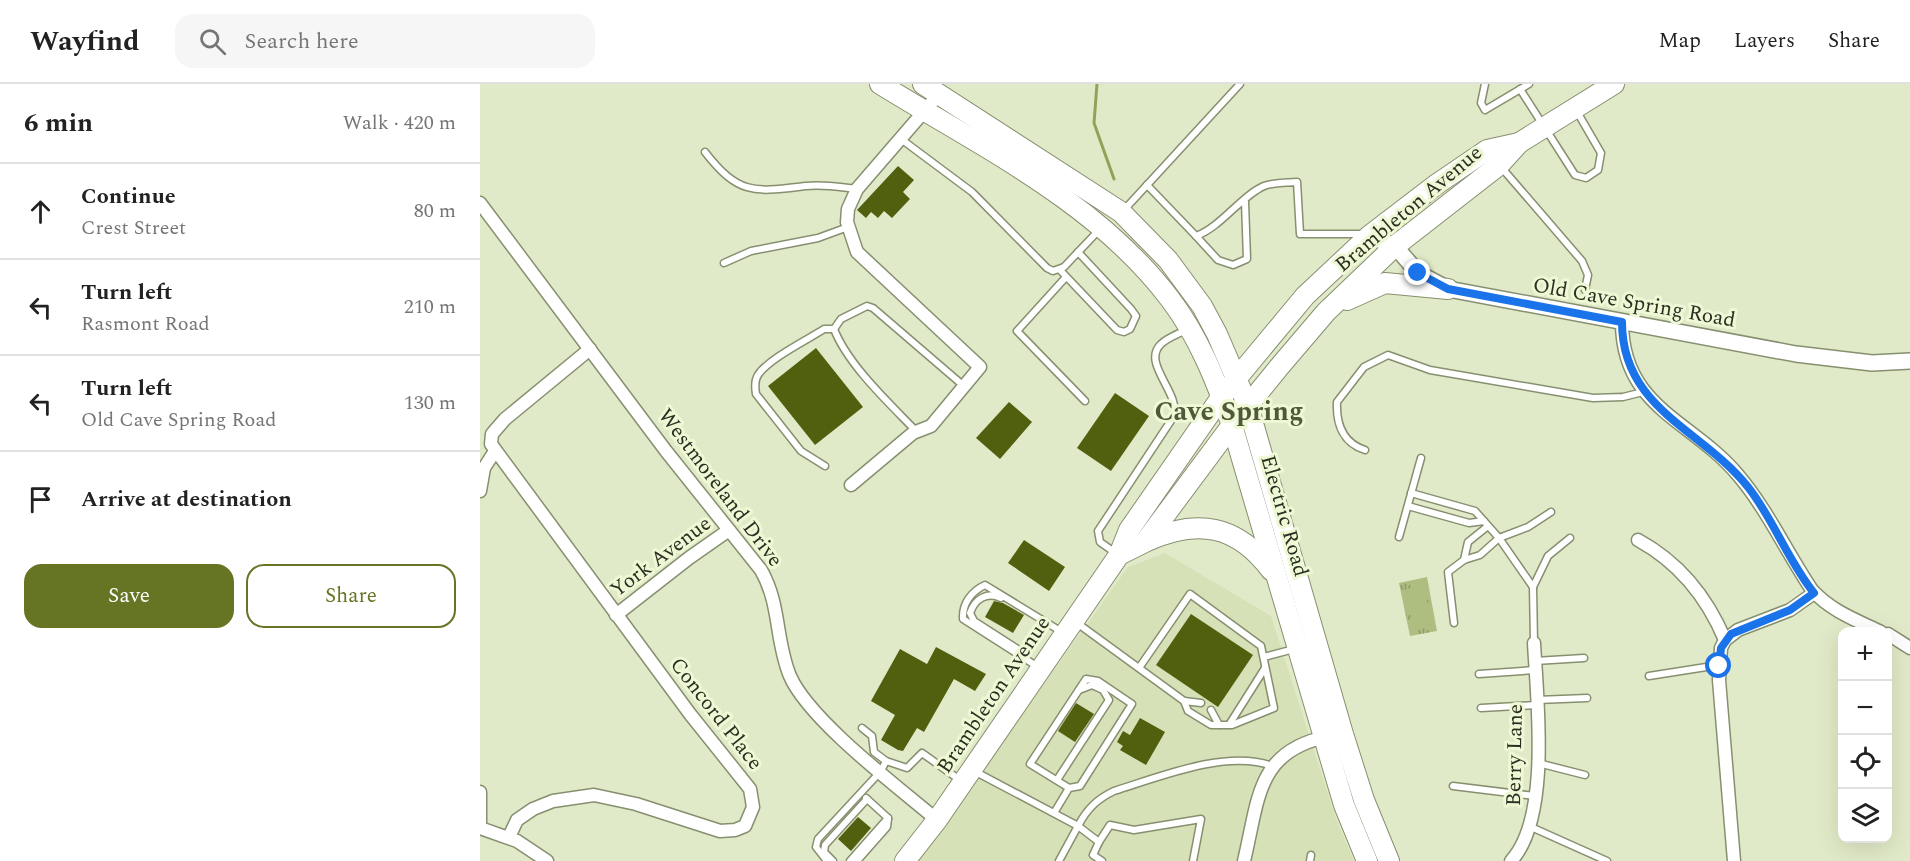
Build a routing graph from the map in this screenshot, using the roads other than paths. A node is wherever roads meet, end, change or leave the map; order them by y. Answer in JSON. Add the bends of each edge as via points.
{"nodes":[{"id":1,"x":880,"y":84,"type":"edge"},
{"id":2,"x":1240,"y":84,"type":"edge"},
{"id":3,"x":1485,"y":84,"type":"edge"},
{"id":4,"x":1529,"y":84,"type":"edge"},
{"id":5,"x":1614,"y":84,"type":"edge"},
{"id":6,"x":931,"y":89,"type":"edge"},
{"id":7,"x":1520,"y":89,"type":"junction"},
{"id":8,"x":1574,"y":108,"type":"junction"},
{"id":9,"x":925,"y":112,"type":"junction"},
{"id":10,"x":1543,"y":127,"type":"junction"},
{"id":11,"x":901,"y":139,"type":"junction"},
{"id":12,"x":1519,"y":143,"type":"junction"},
{"id":13,"x":705,"y":152,"type":"dead end"},
{"id":14,"x":1499,"y":165,"type":"junction"},
{"id":15,"x":1147,"y":185,"type":"junction"},
{"id":16,"x":856,"y":189,"type":"junction"},
{"id":17,"x":1060,"y":196,"type":"junction"},
{"id":18,"x":1245,"y":202,"type":"junction"},
{"id":19,"x":480,"y":203,"type":"edge"},
{"id":20,"x":1121,"y":212,"type":"junction"},
{"id":21,"x":848,"y":227,"type":"junction"},
{"id":22,"x":1102,"y":227,"type":"junction"},
{"id":23,"x":1196,"y":236,"type":"junction"},
{"id":24,"x":1369,"y":236,"type":"junction"},
{"id":25,"x":1395,"y":246,"type":"junction"},
{"id":26,"x":1078,"y":252,"type":"junction"},
{"id":27,"x":724,"y":263,"type":"dead end"},
{"id":28,"x":1060,"y":270,"type":"junction"},
{"id":29,"x":1067,"y":278,"type":"junction"},
{"id":30,"x":1448,"y":289,"type":"junction"},
{"id":31,"x":1585,"y":290,"type":"dead end"},
{"id":32,"x":1326,"y":312,"type":"junction"},
{"id":33,"x":1622,"y":322,"type":"junction"},
{"id":34,"x":1189,"y":328,"type":"junction"},
{"id":35,"x":834,"y":329,"type":"junction"},
{"id":36,"x":590,"y":349,"type":"junction"},
{"id":37,"x":1910,"y":361,"type":"edge"},
{"id":38,"x":1236,"y":377,"type":"junction"},
{"id":39,"x":965,"y":387,"type":"junction"},
{"id":40,"x":1643,"y":392,"type":"junction"},
{"id":41,"x":1222,"y":396,"type":"junction"},
{"id":42,"x":1085,"y":401,"type":"dead end"},
{"id":43,"x":1248,"y":406,"type":"junction"},
{"id":44,"x":1232,"y":425,"type":"junction"},
{"id":45,"x":916,"y":432,"type":"junction"},
{"id":46,"x":1365,"y":450,"type":"dead end"},
{"id":47,"x":495,"y":451,"type":"junction"},
{"id":48,"x":1421,"y":458,"type":"dead end"},
{"id":49,"x":825,"y":466,"type":"dead end"},
{"id":50,"x":851,"y":485,"type":"dead end"},
{"id":51,"x":480,"y":491,"type":"edge"},
{"id":52,"x":1411,"y":493,"type":"junction"},
{"id":53,"x":1408,"y":506,"type":"junction"},
{"id":54,"x":1551,"y":512,"type":"dead end"},
{"id":55,"x":1486,"y":523,"type":"junction"},
{"id":56,"x":729,"y":530,"type":"junction"},
{"id":57,"x":1399,"y":537,"type":"dead end"},
{"id":58,"x":1499,"y":538,"type":"junction"},
{"id":59,"x":1570,"y":538,"type":"dead end"},
{"id":60,"x":1638,"y":540,"type":"dead end"},
{"id":61,"x":1145,"y":542,"type":"junction"},
{"id":62,"x":1119,"y":555,"type":"junction"},
{"id":63,"x":1464,"y":560,"type":"junction"},
{"id":64,"x":1277,"y":579,"type":"junction"},
{"id":65,"x":1533,"y":587,"type":"junction"},
{"id":66,"x":1814,"y":593,"type":"junction"},
{"id":67,"x":1023,"y":607,"type":"junction"},
{"id":68,"x":616,"y":615,"type":"junction"},
{"id":69,"x":1454,"y":623,"type":"dead end"},
{"id":70,"x":1069,"y":627,"type":"junction"},
{"id":71,"x":1870,"y":627,"type":"edge"},
{"id":72,"x":1892,"y":637,"type":"edge"},
{"id":73,"x":1725,"y":640,"type":"junction"},
{"id":74,"x":1534,"y":643,"type":"joint"},
{"id":75,"x":1298,"y":648,"type":"junction"},
{"id":76,"x":1910,"y":648,"type":"edge"},
{"id":77,"x":1023,"y":657,"type":"junction"},
{"id":78,"x":1263,"y":657,"type":"junction"},
{"id":79,"x":1584,"y":658,"type":"dead end"},
{"id":80,"x":1535,"y":665,"type":"junction"},
{"id":81,"x":1719,"y":666,"type":"junction"},
{"id":82,"x":1266,"y":667,"type":"junction"},
{"id":83,"x":1139,"y":668,"type":"junction"},
{"id":84,"x":1041,"y":669,"type":"junction"},
{"id":85,"x":1479,"y":674,"type":"dead end"},
{"id":86,"x":1649,"y":676,"type":"dead end"},
{"id":87,"x":1079,"y":690,"type":"junction"},
{"id":88,"x":1587,"y":698,"type":"dead end"},
{"id":89,"x":1184,"y":701,"type":"junction"},
{"id":90,"x":1201,"y":703,"type":"dead end"},
{"id":91,"x":1536,"y":703,"type":"junction"},
{"id":92,"x":1481,"y":708,"type":"dead end"},
{"id":93,"x":1211,"y":710,"type":"dead end"},
{"id":94,"x":1219,"y":725,"type":"junction"},
{"id":95,"x":1229,"y":725,"type":"junction"},
{"id":96,"x":862,"y":728,"type":"dead end"},
{"id":97,"x":1343,"y":734,"type":"junction"},
{"id":98,"x":1324,"y":738,"type":"junction"},
{"id":99,"x":1538,"y":762,"type":"junction"},
{"id":100,"x":883,"y":766,"type":"junction"},
{"id":101,"x":1272,"y":766,"type":"junction"},
{"id":102,"x":1585,"y":774,"type":"dead end"},
{"id":103,"x":968,"y":775,"type":"junction"},
{"id":104,"x":1057,"y":780,"type":"junction"},
{"id":105,"x":1453,"y":786,"type":"dead end"},
{"id":106,"x":1069,"y":788,"type":"junction"},
{"id":107,"x":480,"y":792,"type":"edge"},
{"id":108,"x":861,"y":794,"type":"junction"},
{"id":109,"x":1536,"y":796,"type":"junction"},
{"id":110,"x":867,"y":799,"type":"junction"},
{"id":111,"x":1054,"y":813,"type":"junction"},
{"id":112,"x":888,"y":818,"type":"junction"},
{"id":113,"x":937,"y":820,"type":"junction"},
{"id":114,"x":1078,"y":825,"type":"junction"},
{"id":115,"x":480,"y":826,"type":"edge"},
{"id":116,"x":1531,"y":827,"type":"junction"},
{"id":117,"x":509,"y":837,"type":"junction"},
{"id":118,"x":1099,"y":842,"type":"junction"},
{"id":119,"x":547,"y":861,"type":"edge"},
{"id":120,"x":826,"y":861,"type":"edge"},
{"id":121,"x":833,"y":861,"type":"edge"},
{"id":122,"x":850,"y":861,"type":"edge"},
{"id":123,"x":857,"y":861,"type":"edge"},
{"id":124,"x":905,"y":861,"type":"edge"},
{"id":125,"x":1059,"y":861,"type":"edge"},
{"id":126,"x":1102,"y":861,"type":"edge"},
{"id":127,"x":1193,"y":861,"type":"edge"},
{"id":128,"x":1244,"y":861,"type":"edge"},
{"id":129,"x":1367,"y":861,"type":"edge"},
{"id":130,"x":1389,"y":861,"type":"edge"},
{"id":131,"x":1511,"y":861,"type":"edge"},
{"id":132,"x":1606,"y":861,"type":"edge"},
{"id":133,"x":1734,"y":861,"type":"edge"}],
"edges":[{"from":1,"to":9,"type":"main road","name":"Electric Road"},
{"from":2,"to":15,"type":"lane"},
{"from":3,"to":7,"type":"lane","via":[[1481,103],[1485,110]]},
{"from":4,"to":7,"type":"lane"},
{"from":5,"to":8,"type":"main road","name":"Brambleton Avenue"},
{"from":6,"to":9,"type":"street"},
{"from":6,"to":20,"type":"main road","name":"Electric Road"},
{"from":7,"to":10,"type":"lane"},
{"from":8,"to":10,"type":"main road","name":"Brambleton Avenue"},
{"from":8,"to":10,"type":"lane","via":[[1601,153],[1598,170],[1586,178],[1575,175]]},
{"from":9,"to":11,"type":"street"},
{"from":9,"to":17,"type":"main road","name":"Electric Road"},
{"from":10,"to":12,"type":"main road","name":"Brambleton Avenue"},
{"from":11,"to":16,"type":"street"},
{"from":11,"to":28,"type":"lane","via":[[972,192],[1047,268]]},
{"from":12,"to":14,"type":"main road","name":"Brambleton Avenue"},
{"from":12,"to":24,"type":"main road","name":"Brambleton Avenue","via":[[1487,150]]},
{"from":13,"to":16,"type":"lane","via":[[731,181],[754,189],[825,185]]},
{"from":14,"to":25,"type":"main road","name":"Brambleton Avenue"},
{"from":14,"to":31,"type":"lane","via":[[1582,261],[1588,275]]},
{"from":15,"to":20,"type":"lane"},
{"from":15,"to":23,"type":"lane"},
{"from":16,"to":21,"type":"street","via":[[848,209]]},
{"from":17,"to":20,"type":"main road","via":[[1083,203],[1112,220]]},
{"from":17,"to":22,"type":"main road","name":"Electric Road"},
{"from":18,"to":23,"type":"lane"},
{"from":18,"to":23,"type":"lane","via":[[1247,259],[1233,265],[1218,260]]},
{"from":18,"to":24,"type":"lane","via":[[1252,192],[1266,185],[1297,182],[1300,234]]},
{"from":19,"to":36,"type":"street","name":"Westmoreland Drive"},
{"from":20,"to":38,"type":"main road","name":"Electric Road","via":[[1184,280],[1217,334]]},
{"from":21,"to":27,"type":"lane","via":[[818,238],[751,251]]},
{"from":21,"to":39,"type":"street","via":[[857,252],[980,365]]},
{"from":22,"to":26,"type":"lane"},
{"from":22,"to":34,"type":"main road","name":"Electric Road","via":[[1150,274]]},
{"from":24,"to":25,"type":"street","name":"Old Cave Spring Road"},
{"from":24,"to":38,"type":"main road","name":"Brambleton Avenue","via":[[1305,296]]},
{"from":25,"to":30,"type":"street","name":"Old Cave Spring Road","via":[[1418,273]]},
{"from":25,"to":32,"type":"main road","name":"Brambleton Avenue"},
{"from":26,"to":28,"type":"lane"},
{"from":26,"to":29,"type":"lane","via":[[1131,309],[1136,316],[1133,324],[1124,332],[1117,330]]},
{"from":28,"to":29,"type":"lane"},
{"from":29,"to":42,"type":"lane","via":[[1017,331]]},
{"from":30,"to":32,"type":"main road","via":[[1385,283]]},
{"from":30,"to":33,"type":"street","name":"Old Cave Spring Road"},
{"from":32,"to":43,"type":"main road","name":"Brambleton Avenue"},
{"from":33,"to":37,"type":"street","name":"Old Cave Spring Road","via":[[1844,361]]},
{"from":33,"to":40,"type":"street","via":[[1624,353]]},
{"from":34,"to":41,"type":"main road","name":"Electric Road"},
{"from":34,"to":62,"type":"lane","via":[[1161,343],[1155,356],[1156,367],[1174,399],[1174,416],[1098,531],[1100,542]]},
{"from":35,"to":39,"type":"lane","via":[[841,319],[867,306],[873,308]]},
{"from":35,"to":45,"type":"lane","via":[[875,387]]},
{"from":35,"to":49,"type":"lane","via":[[824,329],[767,366],[757,376],[755,386],[756,394],[801,452]]},
{"from":36,"to":47,"type":"street","via":[[495,429],[490,438]]},
{"from":36,"to":56,"type":"street","name":"Westmoreland Drive"},
{"from":38,"to":41,"type":"main road","name":"Brambleton Avenue"},
{"from":38,"to":43,"type":"main road","name":"Electric Road"},
{"from":39,"to":45,"type":"street","via":[[931,426]]},
{"from":40,"to":46,"type":"lane","via":[[1593,398],[1430,370],[1388,356],[1367,365],[1337,402],[1340,428],[1353,445]]},
{"from":40,"to":66,"type":"street","via":[[1737,473]]},
{"from":41,"to":44,"type":"main road","name":"Electric Road"},
{"from":41,"to":62,"type":"main road","name":"Brambleton Avenue","via":[[1129,530]]},
{"from":43,"to":44,"type":"main road","name":"Brambleton Avenue"},
{"from":43,"to":97,"type":"main road","name":"Electric Road"},
{"from":44,"to":61,"type":"main road","name":"Brambleton Avenue"},
{"from":44,"to":64,"type":"main road","name":"Electric Road"},
{"from":45,"to":50,"type":"street"},
{"from":47,"to":51,"type":"street","via":[[484,468]]},
{"from":47,"to":68,"type":"street","name":"Concord Place"},
{"from":48,"to":52,"type":"lane"},
{"from":52,"to":53,"type":"lane"},
{"from":52,"to":55,"type":"lane","via":[[1475,511]]},
{"from":53,"to":55,"type":"lane","via":[[1469,523]]},
{"from":53,"to":57,"type":"lane"},
{"from":54,"to":58,"type":"lane","via":[[1528,527]]},
{"from":55,"to":58,"type":"lane"},
{"from":55,"to":63,"type":"lane","via":[[1468,542]]},
{"from":56,"to":68,"type":"street","name":"York Avenue"},
{"from":56,"to":100,"type":"street","name":"Westmoreland Drive","via":[[771,588],[786,664],[798,691],[808,704]]},
{"from":58,"to":63,"type":"lane","via":[[1480,555]]},
{"from":58,"to":65,"type":"lane"},
{"from":59,"to":65,"type":"lane","via":[[1548,556]]},
{"from":60,"to":73,"type":"street","via":[[1693,583],[1713,611]]},
{"from":61,"to":62,"type":"main road","name":"Brambleton Avenue"},
{"from":61,"to":64,"type":"main road","via":[[1170,531],[1191,527],[1213,529],[1237,537],[1256,551]]},
{"from":62,"to":70,"type":"main road","name":"Brambleton Avenue"},
{"from":63,"to":69,"type":"lane","via":[[1448,573]]},
{"from":64,"to":75,"type":"main road","name":"Electric Road"},
{"from":65,"to":74,"type":"lane"},
{"from":66,"to":71,"type":"street","via":[[1834,610]]},
{"from":66,"to":73,"type":"street","via":[[1790,610],[1738,630]]},
{"from":67,"to":70,"type":"lane"},
{"from":67,"to":77,"type":"lane","via":[[990,595],[975,603],[970,613],[974,621],[1020,650]]},
{"from":67,"to":77,"type":"lane","via":[[986,585],[975,590],[962,609],[963,619]]},
{"from":68,"to":117,"type":"street","name":"Concord Place","via":[[750,789],[751,816],[745,826],[728,832],[606,796],[580,796],[533,809],[517,820]]},
{"from":70,"to":83,"type":"lane"},
{"from":70,"to":84,"type":"main road","name":"Brambleton Avenue"},
{"from":72,"to":76,"type":"street"},
{"from":73,"to":81,"type":"street"},
{"from":74,"to":80,"type":"street","name":"Berry Lane"},
{"from":75,"to":78,"type":"lane"},
{"from":75,"to":98,"type":"main road","name":"Electric Road"},
{"from":77,"to":84,"type":"lane"},
{"from":78,"to":82,"type":"lane"},
{"from":78,"to":83,"type":"lane","via":[[1262,646],[1190,594]]},
{"from":79,"to":80,"type":"lane"},
{"from":80,"to":85,"type":"lane"},
{"from":80,"to":91,"type":"street","name":"Berry Lane"},
{"from":81,"to":86,"type":"lane"},
{"from":81,"to":133,"type":"street"},
{"from":82,"to":95,"type":"lane"},
{"from":82,"to":95,"type":"lane","via":[[1274,708]]},
{"from":83,"to":89,"type":"lane"},
{"from":84,"to":103,"type":"main road","name":"Brambleton Avenue"},
{"from":87,"to":104,"type":"lane","via":[[1030,764]]},
{"from":87,"to":104,"type":"lane","via":[[1092,685],[1103,690],[1108,700]]},
{"from":87,"to":106,"type":"lane","via":[[1086,679],[1098,681],[1132,704],[1080,786]]},
{"from":88,"to":91,"type":"lane"},
{"from":89,"to":90,"type":"lane"},
{"from":89,"to":94,"type":"lane","via":[[1188,711],[1211,725]]},
{"from":91,"to":92,"type":"lane"},
{"from":91,"to":99,"type":"street","name":"Berry Lane"},
{"from":93,"to":94,"type":"lane"},
{"from":94,"to":95,"type":"lane"},
{"from":96,"to":100,"type":"lane","via":[[872,736],[874,752]]},
{"from":97,"to":98,"type":"street"},
{"from":97,"to":130,"type":"main road","name":"Electric Road"},
{"from":98,"to":101,"type":"street","via":[[1294,747]]},
{"from":98,"to":129,"type":"main road","name":"Electric Road","via":[[1344,805]]},
{"from":99,"to":102,"type":"lane"},
{"from":99,"to":109,"type":"street","name":"Berry Lane"},
{"from":100,"to":103,"type":"lane","via":[[907,768],[922,753]]},
{"from":100,"to":108,"type":"lane"},
{"from":100,"to":113,"type":"street","name":"Westmoreland Drive"},
{"from":101,"to":114,"type":"lane","via":[[1249,760],[1222,762],[1130,786],[1100,797]]},
{"from":101,"to":128,"type":"street","via":[[1262,789]]},
{"from":103,"to":111,"type":"lane"},
{"from":103,"to":113,"type":"main road","name":"Brambleton Avenue"},
{"from":104,"to":106,"type":"lane"},
{"from":105,"to":109,"type":"lane"},
{"from":106,"to":111,"type":"lane"},
{"from":107,"to":115,"type":"street"},
{"from":108,"to":110,"type":"lane"},
{"from":108,"to":120,"type":"lane","via":[[818,838],[816,847]]},
{"from":109,"to":116,"type":"street","name":"Berry Lane"},
{"from":110,"to":112,"type":"lane"},
{"from":110,"to":121,"type":"lane","via":[[825,845],[824,852]]},
{"from":111,"to":114,"type":"lane"},
{"from":112,"to":122,"type":"lane"},
{"from":112,"to":123,"type":"lane","via":[[887,827]]},
{"from":113,"to":124,"type":"main road","name":"Brambleton Avenue"},
{"from":114,"to":118,"type":"lane"},
{"from":114,"to":125,"type":"lane"},
{"from":115,"to":117,"type":"street"},
{"from":116,"to":131,"type":"street","name":"Berry Lane","via":[[1524,845]]},
{"from":116,"to":132,"type":"lane"},
{"from":117,"to":119,"type":"street"},
{"from":118,"to":126,"type":"lane","via":[[1093,855]]},
{"from":118,"to":127,"type":"lane","via":[[1110,825],[1134,830],[1201,819]]}]}
